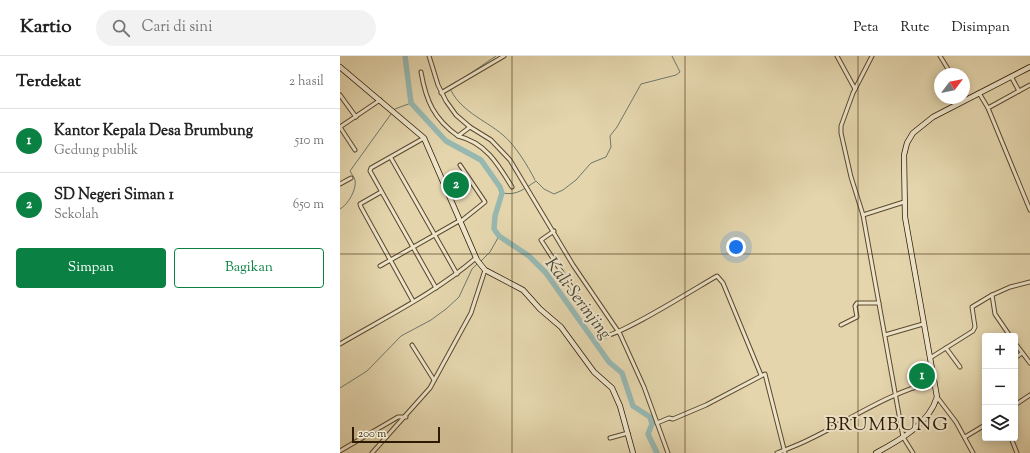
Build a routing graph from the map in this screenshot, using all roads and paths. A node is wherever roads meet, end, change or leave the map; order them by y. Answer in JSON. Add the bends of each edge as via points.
{"nodes":[{"id":1,"x":429,"y":56,"type":"edge"},
{"id":2,"x":504,"y":56,"type":"edge"},
{"id":3,"x":837,"y":56,"type":"edge"},
{"id":4,"x":872,"y":56,"type":"edge"},
{"id":5,"x":940,"y":56,"type":"edge"},
{"id":6,"x":340,"y":67,"type":"edge"},
{"id":7,"x":1030,"y":67,"type":"edge"},
{"id":8,"x":947,"y":68,"type":"edge"},
{"id":9,"x":421,"y":72,"type":"dead end"},
{"id":10,"x":1012,"y":78,"type":"junction"},
{"id":11,"x":1030,"y":85,"type":"edge"},
{"id":12,"x":855,"y":89,"type":"junction"},
{"id":13,"x":1019,"y":91,"type":"junction"},
{"id":14,"x":441,"y":93,"type":"junction"},
{"id":15,"x":980,"y":93,"type":"junction"},
{"id":16,"x":340,"y":95,"type":"edge"},
{"id":17,"x":970,"y":97,"type":"edge"},
{"id":18,"x":380,"y":100,"type":"junction"},
{"id":19,"x":955,"y":104,"type":"edge"},
{"id":20,"x":988,"y":108,"type":"junction"},
{"id":21,"x":356,"y":117,"type":"junction"},
{"id":22,"x":340,"y":127,"type":"edge"},
{"id":23,"x":470,"y":127,"type":"junction"},
{"id":24,"x":458,"y":136,"type":"junction"},
{"id":25,"x":424,"y":138,"type":"junction"},
{"id":26,"x":355,"y":150,"type":"dead end"},
{"id":27,"x":391,"y":158,"type":"junction"},
{"id":28,"x":460,"y":165,"type":"dead end"},
{"id":29,"x":351,"y":178,"type":"dead end"},
{"id":30,"x":341,"y":182,"type":"edge"},
{"id":31,"x":512,"y":186,"type":"dead end"},
{"id":32,"x":381,"y":192,"type":"junction"},
{"id":33,"x":904,"y":202,"type":"junction"},
{"id":34,"x":1030,"y":210,"type":"edge"},
{"id":35,"x":863,"y":215,"type":"junction"},
{"id":36,"x":459,"y":222,"type":"junction"},
{"id":37,"x":554,"y":231,"type":"junction"},
{"id":38,"x":435,"y":235,"type":"junction"},
{"id":39,"x":412,"y":248,"type":"junction"},
{"id":40,"x":390,"y":260,"type":"junction"},
{"id":41,"x":478,"y":261,"type":"junction"},
{"id":42,"x":380,"y":266,"type":"dead end"},
{"id":43,"x":485,"y":270,"type":"junction"},
{"id":44,"x":458,"y":274,"type":"junction"},
{"id":45,"x":1030,"y":282,"type":"edge"},
{"id":46,"x":436,"y":288,"type":"junction"},
{"id":47,"x":992,"y":294,"type":"junction"},
{"id":48,"x":414,"y":301,"type":"junction"},
{"id":49,"x":879,"y":303,"type":"junction"},
{"id":50,"x":923,"y":324,"type":"junction"},
{"id":51,"x":841,"y":325,"type":"dead end"},
{"id":52,"x":618,"y":331,"type":"junction"},
{"id":53,"x":1008,"y":333,"type":"edge"},
{"id":54,"x":885,"y":335,"type":"junction"},
{"id":55,"x":340,"y":344,"type":"edge"},
{"id":56,"x":412,"y":345,"type":"dead end"},
{"id":57,"x":1018,"y":347,"type":"edge"},
{"id":58,"x":946,"y":348,"type":"junction"},
{"id":59,"x":1022,"y":353,"type":"junction"},
{"id":60,"x":1018,"y":356,"type":"edge"},
{"id":61,"x":930,"y":358,"type":"junction"},
{"id":62,"x":1030,"y":363,"type":"edge"},
{"id":63,"x":960,"y":367,"type":"dead end"},
{"id":64,"x":761,"y":375,"type":"junction"},
{"id":65,"x":434,"y":380,"type":"junction"},
{"id":66,"x":934,"y":382,"type":"junction"},
{"id":67,"x":896,"y":395,"type":"junction"},
{"id":68,"x":1030,"y":395,"type":"edge"},
{"id":69,"x":937,"y":397,"type":"junction"},
{"id":70,"x":1018,"y":403,"type":"edge"},
{"id":71,"x":406,"y":416,"type":"junction"},
{"id":72,"x":657,"y":423,"type":"junction"},
{"id":73,"x":982,"y":427,"type":"edge"},
{"id":74,"x":628,"y":434,"type":"junction"},
{"id":75,"x":903,"y":437,"type":"junction"},
{"id":76,"x":965,"y":437,"type":"junction"},
{"id":77,"x":610,"y":438,"type":"dead end"},
{"id":78,"x":1012,"y":441,"type":"edge"},
{"id":79,"x":340,"y":451,"type":"edge"},
{"id":80,"x":785,"y":451,"type":"edge"},
{"id":81,"x":372,"y":453,"type":"edge"},
{"id":82,"x":634,"y":453,"type":"edge"},
{"id":83,"x":668,"y":453,"type":"edge"},
{"id":84,"x":777,"y":453,"type":"edge"},
{"id":85,"x":876,"y":453,"type":"edge"},
{"id":86,"x":913,"y":453,"type":"edge"},
{"id":87,"x":973,"y":453,"type":"edge"},
{"id":88,"x":1017,"y":453,"type":"edge"}],
"edges":[{"from":1,"to":14,"type":"street"},
{"from":2,"to":14,"type":"street"},
{"from":3,"to":12,"type":"street"},
{"from":4,"to":12,"type":"street"},
{"from":5,"to":8,"type":"street"},
{"from":6,"to":18,"type":"main road"},
{"from":7,"to":10,"type":"main road"},
{"from":9,"to":24,"type":"street","via":[[424,88],[436,117]]},
{"from":10,"to":13,"type":"street"},
{"from":10,"to":15,"type":"main road"},
{"from":11,"to":13,"type":"street"},
{"from":12,"to":35,"type":"street","via":[[840,133]]},
{"from":13,"to":20,"type":"street"},
{"from":14,"to":23,"type":"street","via":[[450,108]]},
{"from":15,"to":17,"type":"main road"},
{"from":15,"to":20,"type":"street"},
{"from":16,"to":21,"type":"street"},
{"from":18,"to":21,"type":"street"},
{"from":18,"to":25,"type":"main road"},
{"from":19,"to":33,"type":"main road","via":[[917,129],[907,143],[904,155]]},
{"from":20,"to":34,"type":"street"},
{"from":21,"to":22,"type":"street"},
{"from":22,"to":26,"type":"street"},
{"from":23,"to":24,"type":"street"},
{"from":23,"to":37,"type":"street","via":[[504,152]]},
{"from":24,"to":31,"type":"street","via":[[476,143],[489,152]]},
{"from":25,"to":27,"type":"street"},
{"from":25,"to":36,"type":"main road"},
{"from":27,"to":32,"type":"street","via":[[370,170]]},
{"from":27,"to":38,"type":"street"},
{"from":28,"to":36,"type":"street","via":[[484,203]]},
{"from":29,"to":30,"type":"street"},
{"from":32,"to":39,"type":"street"},
{"from":32,"to":40,"type":"street","via":[[360,205]]},
{"from":33,"to":35,"type":"street"},
{"from":33,"to":50,"type":"main road"},
{"from":35,"to":49,"type":"street"},
{"from":36,"to":38,"type":"street"},
{"from":36,"to":41,"type":"main road"},
{"from":37,"to":52,"type":"street","via":[[573,265]]},
{"from":37,"to":52,"type":"street","via":[[541,240],[564,277],[602,334],[608,336]]},
{"from":38,"to":39,"type":"street"},
{"from":38,"to":44,"type":"street"},
{"from":39,"to":40,"type":"street"},
{"from":39,"to":46,"type":"street"},
{"from":40,"to":42,"type":"street"},
{"from":40,"to":48,"type":"street"},
{"from":41,"to":43,"type":"main road"},
{"from":41,"to":44,"type":"street"},
{"from":43,"to":65,"type":"street","via":[[471,312]]},
{"from":43,"to":74,"type":"main road","via":[[523,290],[561,327],[594,372],[614,391]]},
{"from":44,"to":46,"type":"street"},
{"from":45,"to":47,"type":"street"},
{"from":46,"to":48,"type":"street"},
{"from":47,"to":53,"type":"street","via":[[995,314]]},
{"from":47,"to":58,"type":"street","via":[[972,307],[975,327],[973,332]]},
{"from":48,"to":55,"type":"street"},
{"from":49,"to":51,"type":"street","via":[[857,303],[857,317]]},
{"from":49,"to":54,"type":"street"},
{"from":50,"to":54,"type":"street"},
{"from":50,"to":61,"type":"main road"},
{"from":52,"to":64,"type":"street","via":[[717,276],[723,283]]},
{"from":52,"to":72,"type":"street","via":[[644,387]]},
{"from":54,"to":67,"type":"street"},
{"from":56,"to":65,"type":"street"},
{"from":57,"to":59,"type":"street"},
{"from":58,"to":61,"type":"street"},
{"from":58,"to":63,"type":"street"},
{"from":59,"to":60,"type":"street"},
{"from":59,"to":62,"type":"street"},
{"from":61,"to":66,"type":"main road"},
{"from":64,"to":72,"type":"street","via":[[706,405]]},
{"from":64,"to":80,"type":"street","via":[[766,376]]},
{"from":65,"to":71,"type":"street"},
{"from":66,"to":67,"type":"street"},
{"from":66,"to":69,"type":"main road"},
{"from":67,"to":75,"type":"street"},
{"from":67,"to":80,"type":"street"},
{"from":68,"to":70,"type":"street"},
{"from":69,"to":75,"type":"main road","via":[[923,420]]},
{"from":69,"to":76,"type":"street"},
{"from":71,"to":79,"type":"street","via":[[398,417]]},
{"from":71,"to":81,"type":"street"},
{"from":72,"to":83,"type":"street"},
{"from":73,"to":76,"type":"street"},
{"from":74,"to":77,"type":"street"},
{"from":74,"to":82,"type":"main road"},
{"from":75,"to":85,"type":"main road"},
{"from":75,"to":86,"type":"street"},
{"from":76,"to":87,"type":"street"},
{"from":78,"to":88,"type":"street"},
{"from":80,"to":84,"type":"street"}]}
